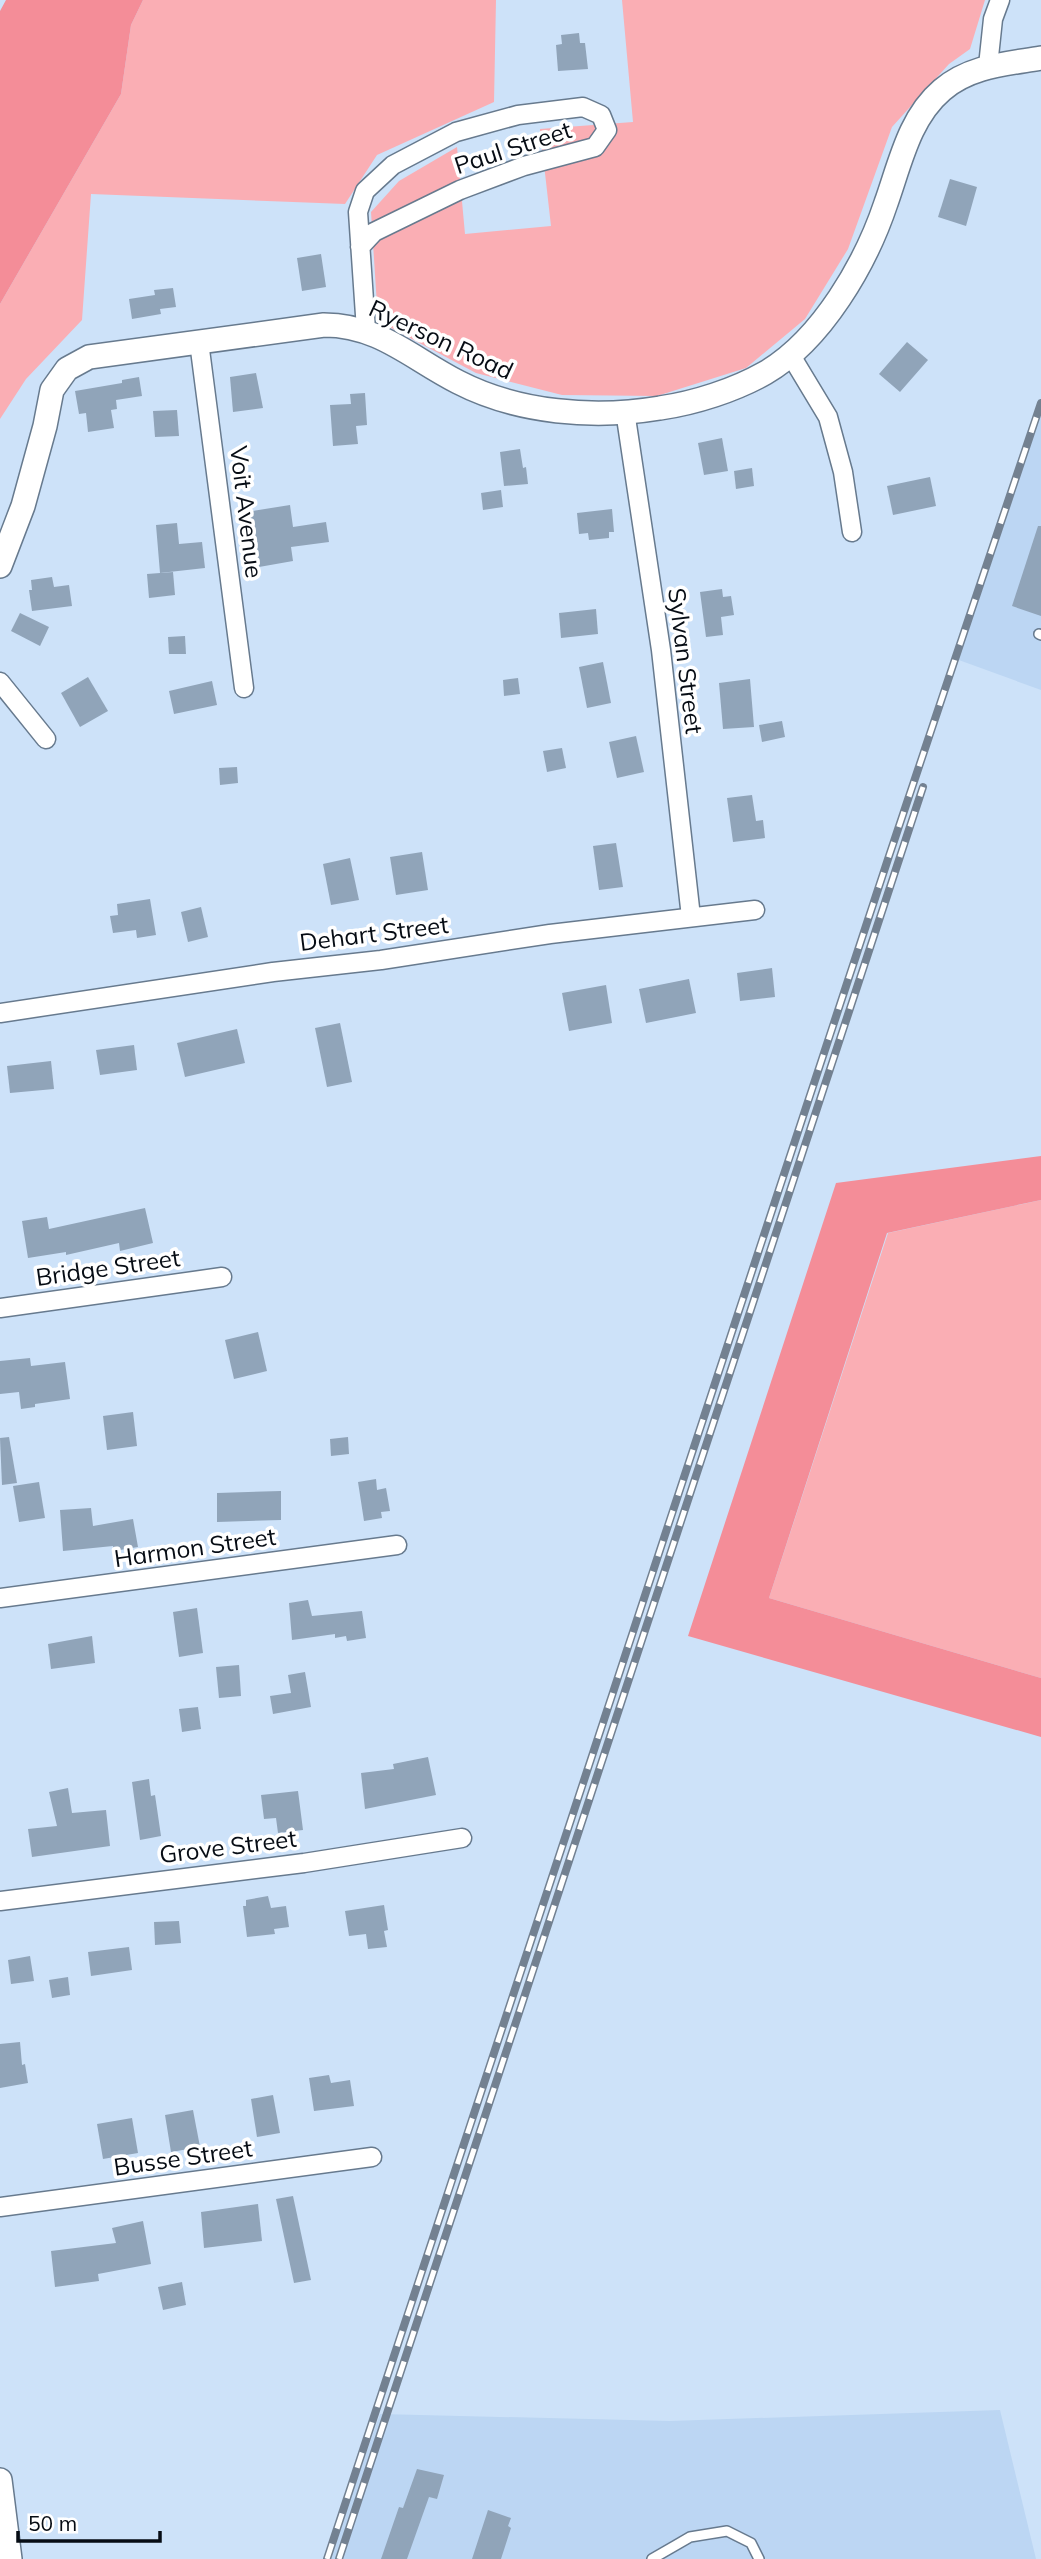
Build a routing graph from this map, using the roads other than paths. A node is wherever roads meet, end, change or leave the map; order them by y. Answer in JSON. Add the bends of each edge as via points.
{"nodes":[{"id":1,"x":1000,"y":0,"type":"edge"},
{"id":2,"x":1041,"y":58,"type":"edge"},
{"id":3,"x":988,"y":66,"type":"junction"},
{"id":4,"x":360,"y":247,"type":"junction"},
{"id":5,"x":366,"y":330,"type":"junction"},
{"id":6,"x":199,"y":342,"type":"junction"},
{"id":7,"x":790,"y":354,"type":"junction"},
{"id":8,"x":625,"y":411,"type":"junction"},
{"id":9,"x":852,"y":533,"type":"dead end"},
{"id":10,"x":0,"y":566,"type":"edge"},
{"id":11,"x":0,"y":682,"type":"edge"},
{"id":12,"x":244,"y":688,"type":"dead end"},
{"id":13,"x":46,"y":739,"type":"dead end"},
{"id":14,"x":755,"y":910,"type":"dead end"},
{"id":15,"x":691,"y":917,"type":"junction"},
{"id":16,"x":0,"y":1013,"type":"edge"},
{"id":17,"x":222,"y":1277,"type":"dead end"},
{"id":18,"x":0,"y":1308,"type":"edge"},
{"id":19,"x":397,"y":1545,"type":"dead end"},
{"id":20,"x":0,"y":1598,"type":"edge"},
{"id":21,"x":462,"y":1839,"type":"dead end"},
{"id":22,"x":0,"y":1901,"type":"edge"},
{"id":23,"x":372,"y":2157,"type":"dead end"},
{"id":24,"x":0,"y":2207,"type":"edge"},
{"id":25,"x":1,"y":2495,"type":"edge"},
{"id":26,"x":10,"y":2559,"type":"edge"},
{"id":27,"x":652,"y":2559,"type":"edge"},
{"id":28,"x":759,"y":2559,"type":"edge"}],
"edges":[{"from":1,"to":3,"type":"street"},
{"from":2,"to":3,"type":"street","name":"Ryerson Road"},
{"from":3,"to":7,"type":"street","name":"Ryerson Road","via":[[952,83],[924,109],[911,131],[861,263],[841,296]]},
{"from":4,"to":4,"type":"street","name":"Paul Street","via":[[358,212],[365,191],[393,165],[456,132],[519,115],[583,107],[601,115],[607,130],[595,148],[524,166],[460,190],[374,232]]},
{"from":4,"to":5,"type":"street","name":"Paul Street"},
{"from":5,"to":6,"type":"street","name":"Ryerson Road","via":[[324,325]]},
{"from":5,"to":8,"type":"street","name":"Ryerson Road","via":[[494,397],[570,412]]},
{"from":6,"to":10,"type":"street","name":"Ryerson Road","via":[[102,354],[67,369],[52,390],[23,506]]},
{"from":6,"to":12,"type":"street","name":"Voit Avenue"},
{"from":7,"to":8,"type":"street","name":"Ryerson Road","via":[[766,372],[698,400]]},
{"from":7,"to":9,"type":"street","via":[[828,417],[843,472]]},
{"from":8,"to":15,"type":"street","name":"Sylvan Street","via":[[661,650]]},
{"from":11,"to":13,"type":"street"},
{"from":14,"to":15,"type":"street","name":"Dehart Street"},
{"from":15,"to":16,"type":"street","name":"Dehart Street"},
{"from":17,"to":18,"type":"street","name":"Bridge Street"},
{"from":19,"to":20,"type":"street","name":"Harmon Street"},
{"from":21,"to":22,"type":"street","name":"Grove Street"},
{"from":23,"to":24,"type":"street","name":"Busse Street"},
{"from":25,"to":26,"type":"street"},
{"from":27,"to":28,"type":"lane","via":[[690,2537],[727,2531],[751,2543]]}]}
